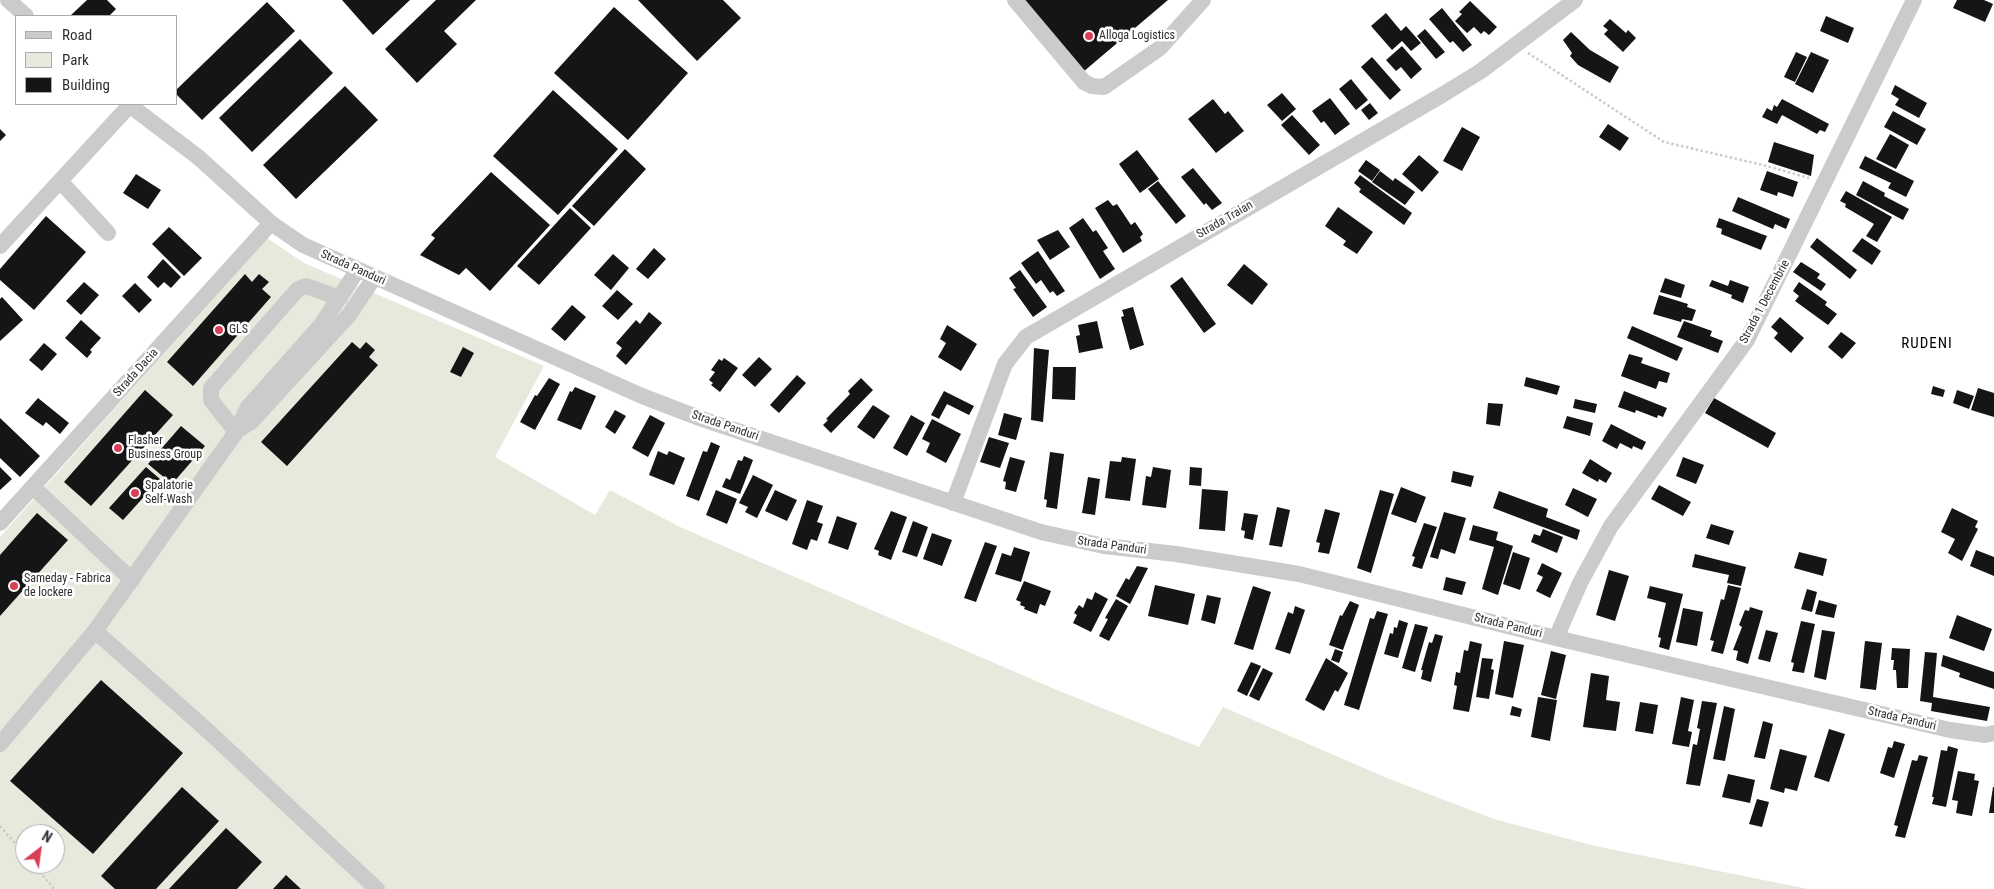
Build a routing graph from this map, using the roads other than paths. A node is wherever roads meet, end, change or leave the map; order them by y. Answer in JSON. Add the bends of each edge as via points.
{"nodes":[{"id":1,"x":8,"y":0,"type":"edge"},
{"id":2,"x":1016,"y":0,"type":"edge"},
{"id":3,"x":1203,"y":0,"type":"edge"},
{"id":4,"x":1575,"y":0,"type":"edge"},
{"id":5,"x":1914,"y":0,"type":"edge"},
{"id":6,"x":25,"y":15,"type":"edge"},
{"id":7,"x":129,"y":105,"type":"edge"},
{"id":8,"x":60,"y":181,"type":"junction"},
{"id":9,"x":271,"y":223,"type":"junction"},
{"id":10,"x":108,"y":232,"type":"dead end"},
{"id":11,"x":0,"y":246,"type":"edge"},
{"id":12,"x":357,"y":271,"type":"junction"},
{"id":13,"x":374,"y":278,"type":"junction"},
{"id":14,"x":340,"y":298,"type":"junction"},
{"id":15,"x":236,"y":432,"type":"junction"},
{"id":16,"x":33,"y":487,"type":"junction"},
{"id":17,"x":952,"y":503,"type":"junction"},
{"id":18,"x":0,"y":523,"type":"edge"},
{"id":19,"x":132,"y":580,"type":"junction"},
{"id":20,"x":95,"y":631,"type":"junction"},
{"id":21,"x":1556,"y":638,"type":"junction"},
{"id":22,"x":1994,"y":733,"type":"edge"},
{"id":23,"x":0,"y":744,"type":"edge"},
{"id":24,"x":377,"y":889,"type":"edge"}],
"edges":[{"from":1,"to":6,"type":"street"},
{"from":2,"to":3,"type":"street","via":[[1084,82],[1098,88],[1104,88],[1160,48]]},
{"from":4,"to":17,"type":"street","name":"Strada Traian","via":[[1517,45],[1442,95],[1026,337],[1004,364]]},
{"from":5,"to":21,"type":"street","name":"Strada 1 Decembrie","via":[[1747,340],[1611,526],[1580,583]]},
{"from":7,"to":8,"type":"street"},
{"from":7,"to":9,"type":"street","name":"Strada Panduri","via":[[198,158]]},
{"from":8,"to":10,"type":"street"},
{"from":8,"to":11,"type":"street"},
{"from":9,"to":12,"type":"street","name":"Strada Panduri","via":[[303,245]]},
{"from":9,"to":16,"type":"street","name":"Strada Dacia"},
{"from":12,"to":13,"type":"street","name":"Strada Panduri"},
{"from":12,"to":14,"type":"street"},
{"from":13,"to":15,"type":"street","via":[[349,315],[251,422]]},
{"from":13,"to":17,"type":"street","name":"Strada Panduri","via":[[642,396]]},
{"from":14,"to":15,"type":"street","via":[[248,407]]},
{"from":14,"to":15,"type":"street","via":[[306,286],[298,289],[211,388],[211,400]]},
{"from":15,"to":19,"type":"street"},
{"from":16,"to":18,"type":"street","name":"Strada Dacia"},
{"from":16,"to":19,"type":"street"},
{"from":17,"to":21,"type":"street","name":"Strada Panduri","via":[[1073,540],[1299,574]]},
{"from":19,"to":20,"type":"street"},
{"from":20,"to":23,"type":"street"},
{"from":20,"to":24,"type":"street"},
{"from":21,"to":22,"type":"street","name":"Strada Panduri","via":[[1950,730],[1986,735]]}]}
